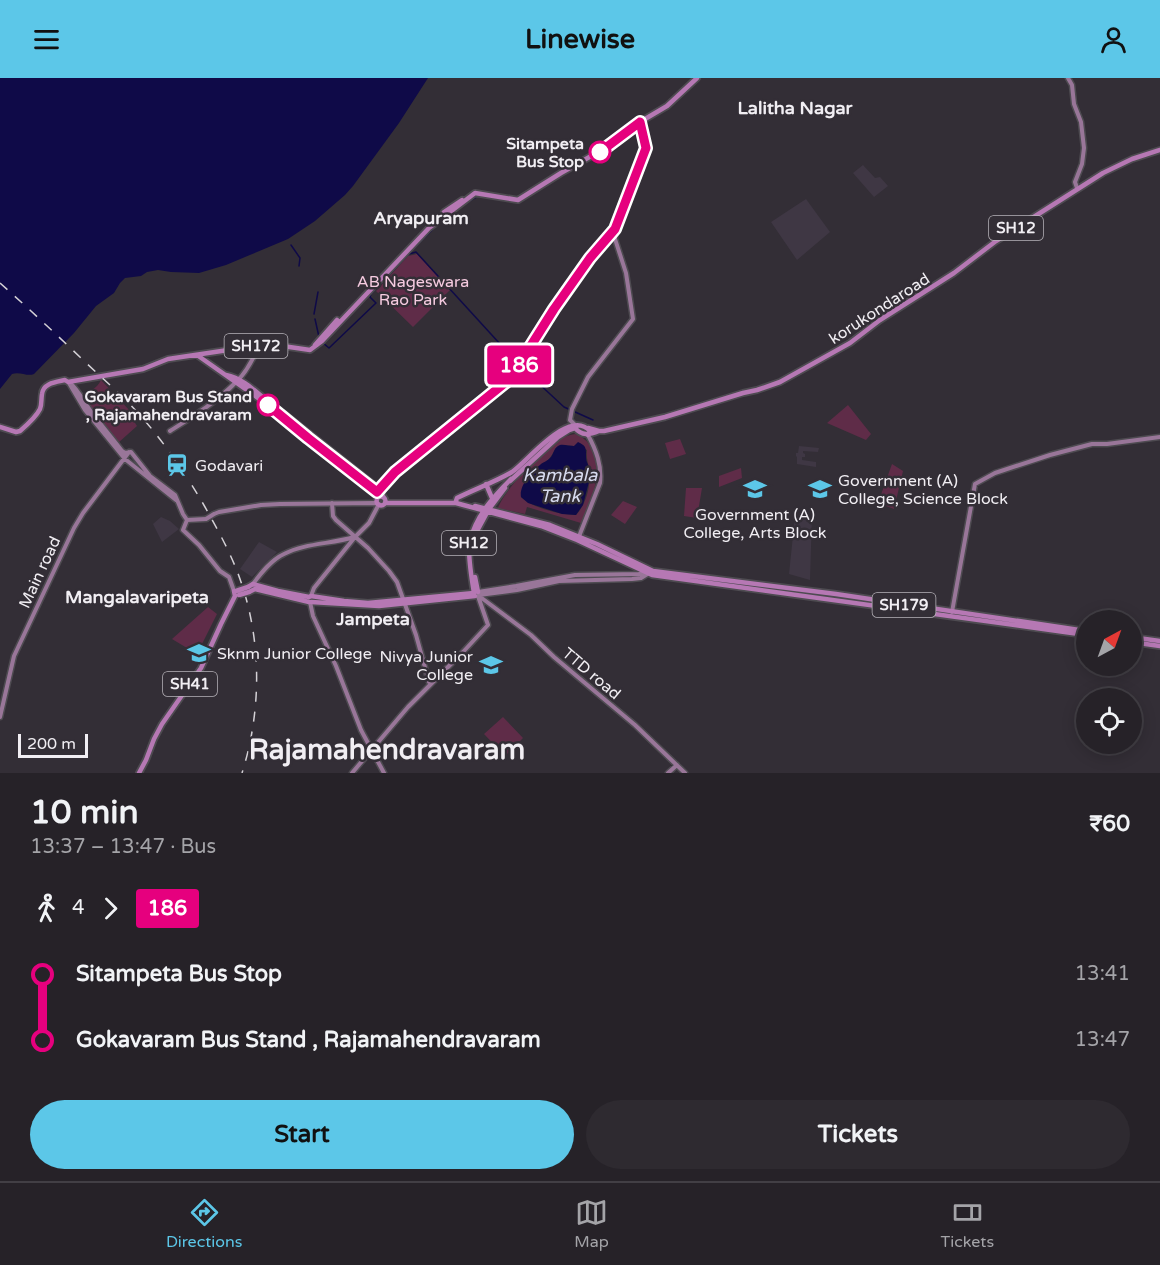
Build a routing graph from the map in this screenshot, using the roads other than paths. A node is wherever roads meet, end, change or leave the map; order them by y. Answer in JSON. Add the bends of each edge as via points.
{"nodes":[{"id":1,"x":698,"y":78,"type":"edge"},
{"id":2,"x":1068,"y":78,"type":"edge"},
{"id":3,"x":640,"y":122,"type":"junction"},
{"id":4,"x":1160,"y":150,"type":"edge"},
{"id":5,"x":1077,"y":188,"type":"junction"},
{"id":6,"x":615,"y":229,"type":"junction"},
{"id":7,"x":255,"y":346,"type":"junction"},
{"id":8,"x":197,"y":355,"type":"junction"},
{"id":9,"x":237,"y":381,"type":"junction"},
{"id":10,"x":68,"y":382,"type":"junction"},
{"id":11,"x":575,"y":426,"type":"junction"},
{"id":12,"x":0,"y":427,"type":"edge"},
{"id":13,"x":588,"y":428,"type":"junction"},
{"id":14,"x":170,"y":431,"type":"dead end"},
{"id":15,"x":599,"y":431,"type":"junction"},
{"id":16,"x":588,"y":435,"type":"junction"},
{"id":17,"x":1160,"y":437,"type":"edge"},
{"id":18,"x":129,"y":452,"type":"junction"},
{"id":19,"x":125,"y":459,"type":"junction"},
{"id":20,"x":511,"y":479,"type":"junction"},
{"id":21,"x":486,"y":484,"type":"junction"},
{"id":22,"x":381,"y":498,"type":"junction"},
{"id":23,"x":492,"y":498,"type":"junction"},
{"id":24,"x":177,"y":500,"type":"junction"},
{"id":25,"x":456,"y":501,"type":"junction"},
{"id":26,"x":332,"y":503,"type":"junction"},
{"id":27,"x":486,"y":510,"type":"junction"},
{"id":28,"x":187,"y":520,"type":"junction"},
{"id":29,"x":355,"y":537,"type":"junction"},
{"id":30,"x":578,"y":538,"type":"junction"},
{"id":31,"x":648,"y":571,"type":"junction"},
{"id":32,"x":250,"y":587,"type":"junction"},
{"id":33,"x":236,"y":593,"type":"junction"},
{"id":34,"x":477,"y":594,"type":"junction"},
{"id":35,"x":310,"y":600,"type":"junction"},
{"id":36,"x":404,"y":601,"type":"junction"},
{"id":37,"x":952,"y":612,"type":"junction"},
{"id":38,"x":1076,"y":631,"type":"edge"},
{"id":39,"x":1076,"y":632,"type":"edge"},
{"id":40,"x":1142,"y":641,"type":"edge"},
{"id":41,"x":1160,"y":643,"type":"edge"},
{"id":42,"x":432,"y":683,"type":"junction"},
{"id":43,"x":0,"y":717,"type":"edge"},
{"id":44,"x":372,"y":751,"type":"junction"},
{"id":45,"x":677,"y":765,"type":"junction"},
{"id":46,"x":143,"y":766,"type":"junction"},
{"id":47,"x":139,"y":773,"type":"edge"},
{"id":48,"x":144,"y":773,"type":"edge"},
{"id":49,"x":352,"y":773,"type":"edge"},
{"id":50,"x":384,"y":773,"type":"edge"},
{"id":51,"x":668,"y":773,"type":"edge"},
{"id":52,"x":685,"y":773,"type":"edge"}],
"edges":[{"from":1,"to":3,"type":"main road","number":"SH172","via":[[667,106]]},
{"from":2,"to":5,"type":"street","via":[[1084,148],[1075,182]]},
{"from":3,"to":6,"type":"street","via":[[646,148]]},
{"from":3,"to":7,"type":"main road","number":"SH172","via":[[609,146],[518,200],[475,193],[429,228],[310,350],[262,343]]},
{"from":4,"to":5,"type":"main road","name":"korukondaroad","number":"SH12","via":[[1113,167]]},
{"from":5,"to":15,"type":"main road","name":"korukondaroad","number":"SH12","via":[[850,343],[780,382],[665,417]]},
{"from":6,"to":11,"type":"street","via":[[633,319],[591,372],[571,410],[570,420]]},
{"from":6,"to":22,"type":"street","via":[[590,258],[506,382],[395,472]]},
{"from":7,"to":8,"type":"main road","number":"SH172"},
{"from":7,"to":9,"type":"street","via":[[252,361]]},
{"from":8,"to":9,"type":"main road"},
{"from":8,"to":10,"type":"main road"},
{"from":9,"to":14,"type":"street"},
{"from":9,"to":22,"type":"main road"},
{"from":10,"to":12,"type":"main road","via":[[44,388],[40,409],[20,431]]},
{"from":10,"to":18,"type":"street","via":[[122,451]]},
{"from":10,"to":19,"type":"street","via":[[81,405]]},
{"from":11,"to":13,"type":"main road","name":"korukondaroad","number":"SH12"},
{"from":11,"to":16,"type":"main road"},
{"from":11,"to":20,"type":"main road","number":"SH12"},
{"from":11,"to":21,"type":"main road","via":[[556,433],[523,464]]},
{"from":13,"to":15,"type":"main road","name":"korukondaroad","number":"SH12"},
{"from":13,"to":16,"type":"main road"},
{"from":15,"to":16,"type":"main road","number":"SH12"},
{"from":16,"to":30,"type":"street","via":[[601,473]]},
{"from":17,"to":37,"type":"street","via":[[1092,444],[996,473],[975,484]]},
{"from":18,"to":19,"type":"street","name":"Main road"},
{"from":18,"to":24,"type":"street"},
{"from":19,"to":24,"type":"street"},
{"from":19,"to":43,"type":"street","name":"Main road","via":[[74,528],[14,656]]},
{"from":20,"to":23,"type":"main road","number":"SH12"},
{"from":20,"to":27,"type":"main road","number":"SH12"},
{"from":21,"to":23,"type":"main road"},
{"from":21,"to":25,"type":"main road"},
{"from":22,"to":25,"type":"main road","number":"SH179"},
{"from":22,"to":26,"type":"street"},
{"from":22,"to":27,"type":"main road","number":"SH179","via":[[456,503]]},
{"from":22,"to":29,"type":"street","via":[[369,523]]},
{"from":23,"to":27,"type":"main road","number":"SH12"},
{"from":24,"to":28,"type":"street"},
{"from":25,"to":27,"type":"main road","number":"SH179"},
{"from":26,"to":28,"type":"street","bridge":true,"via":[[261,505]]},
{"from":26,"to":29,"type":"street","via":[[333,516]]},
{"from":27,"to":30,"type":"main road","number":"SH179"},
{"from":27,"to":34,"type":"main road","number":"SH12","via":[[469,543]]},
{"from":28,"to":33,"type":"street","via":[[183,530],[229,577]]},
{"from":29,"to":32,"type":"street","via":[[284,554]]},
{"from":29,"to":35,"type":"street","via":[[314,588]]},
{"from":29,"to":36,"type":"street","via":[[389,571]]},
{"from":30,"to":31,"type":"main road","number":"SH179"},
{"from":31,"to":34,"type":"street","via":[[641,578],[575,575]]},
{"from":31,"to":37,"type":"main road","number":"SH179"},
{"from":31,"to":39,"type":"main road","number":"SH179","via":[[681,580]]},
{"from":32,"to":33,"type":"main road","bridge":true},
{"from":32,"to":35,"type":"main road"},
{"from":32,"to":35,"type":"main road"},
{"from":33,"to":46,"type":"main road","number":"SH41","via":[[201,668],[162,724]]},
{"from":34,"to":36,"type":"main road"},
{"from":34,"to":42,"type":"street","via":[[488,625]]},
{"from":34,"to":45,"type":"street","name":"TTD road","via":[[531,635]]},
{"from":35,"to":36,"type":"main road"},
{"from":35,"to":44,"type":"street","via":[[313,616]]},
{"from":36,"to":42,"type":"street"},
{"from":37,"to":38,"type":"main road","number":"SH179"},
{"from":40,"to":41,"type":"main road"},
{"from":42,"to":44,"type":"street"},
{"from":44,"to":49,"type":"street"},
{"from":44,"to":50,"type":"street"},
{"from":45,"to":51,"type":"street"},
{"from":45,"to":52,"type":"street","name":"TTD road"},
{"from":46,"to":47,"type":"main road","number":"SH41"},
{"from":46,"to":48,"type":"street"}]}
